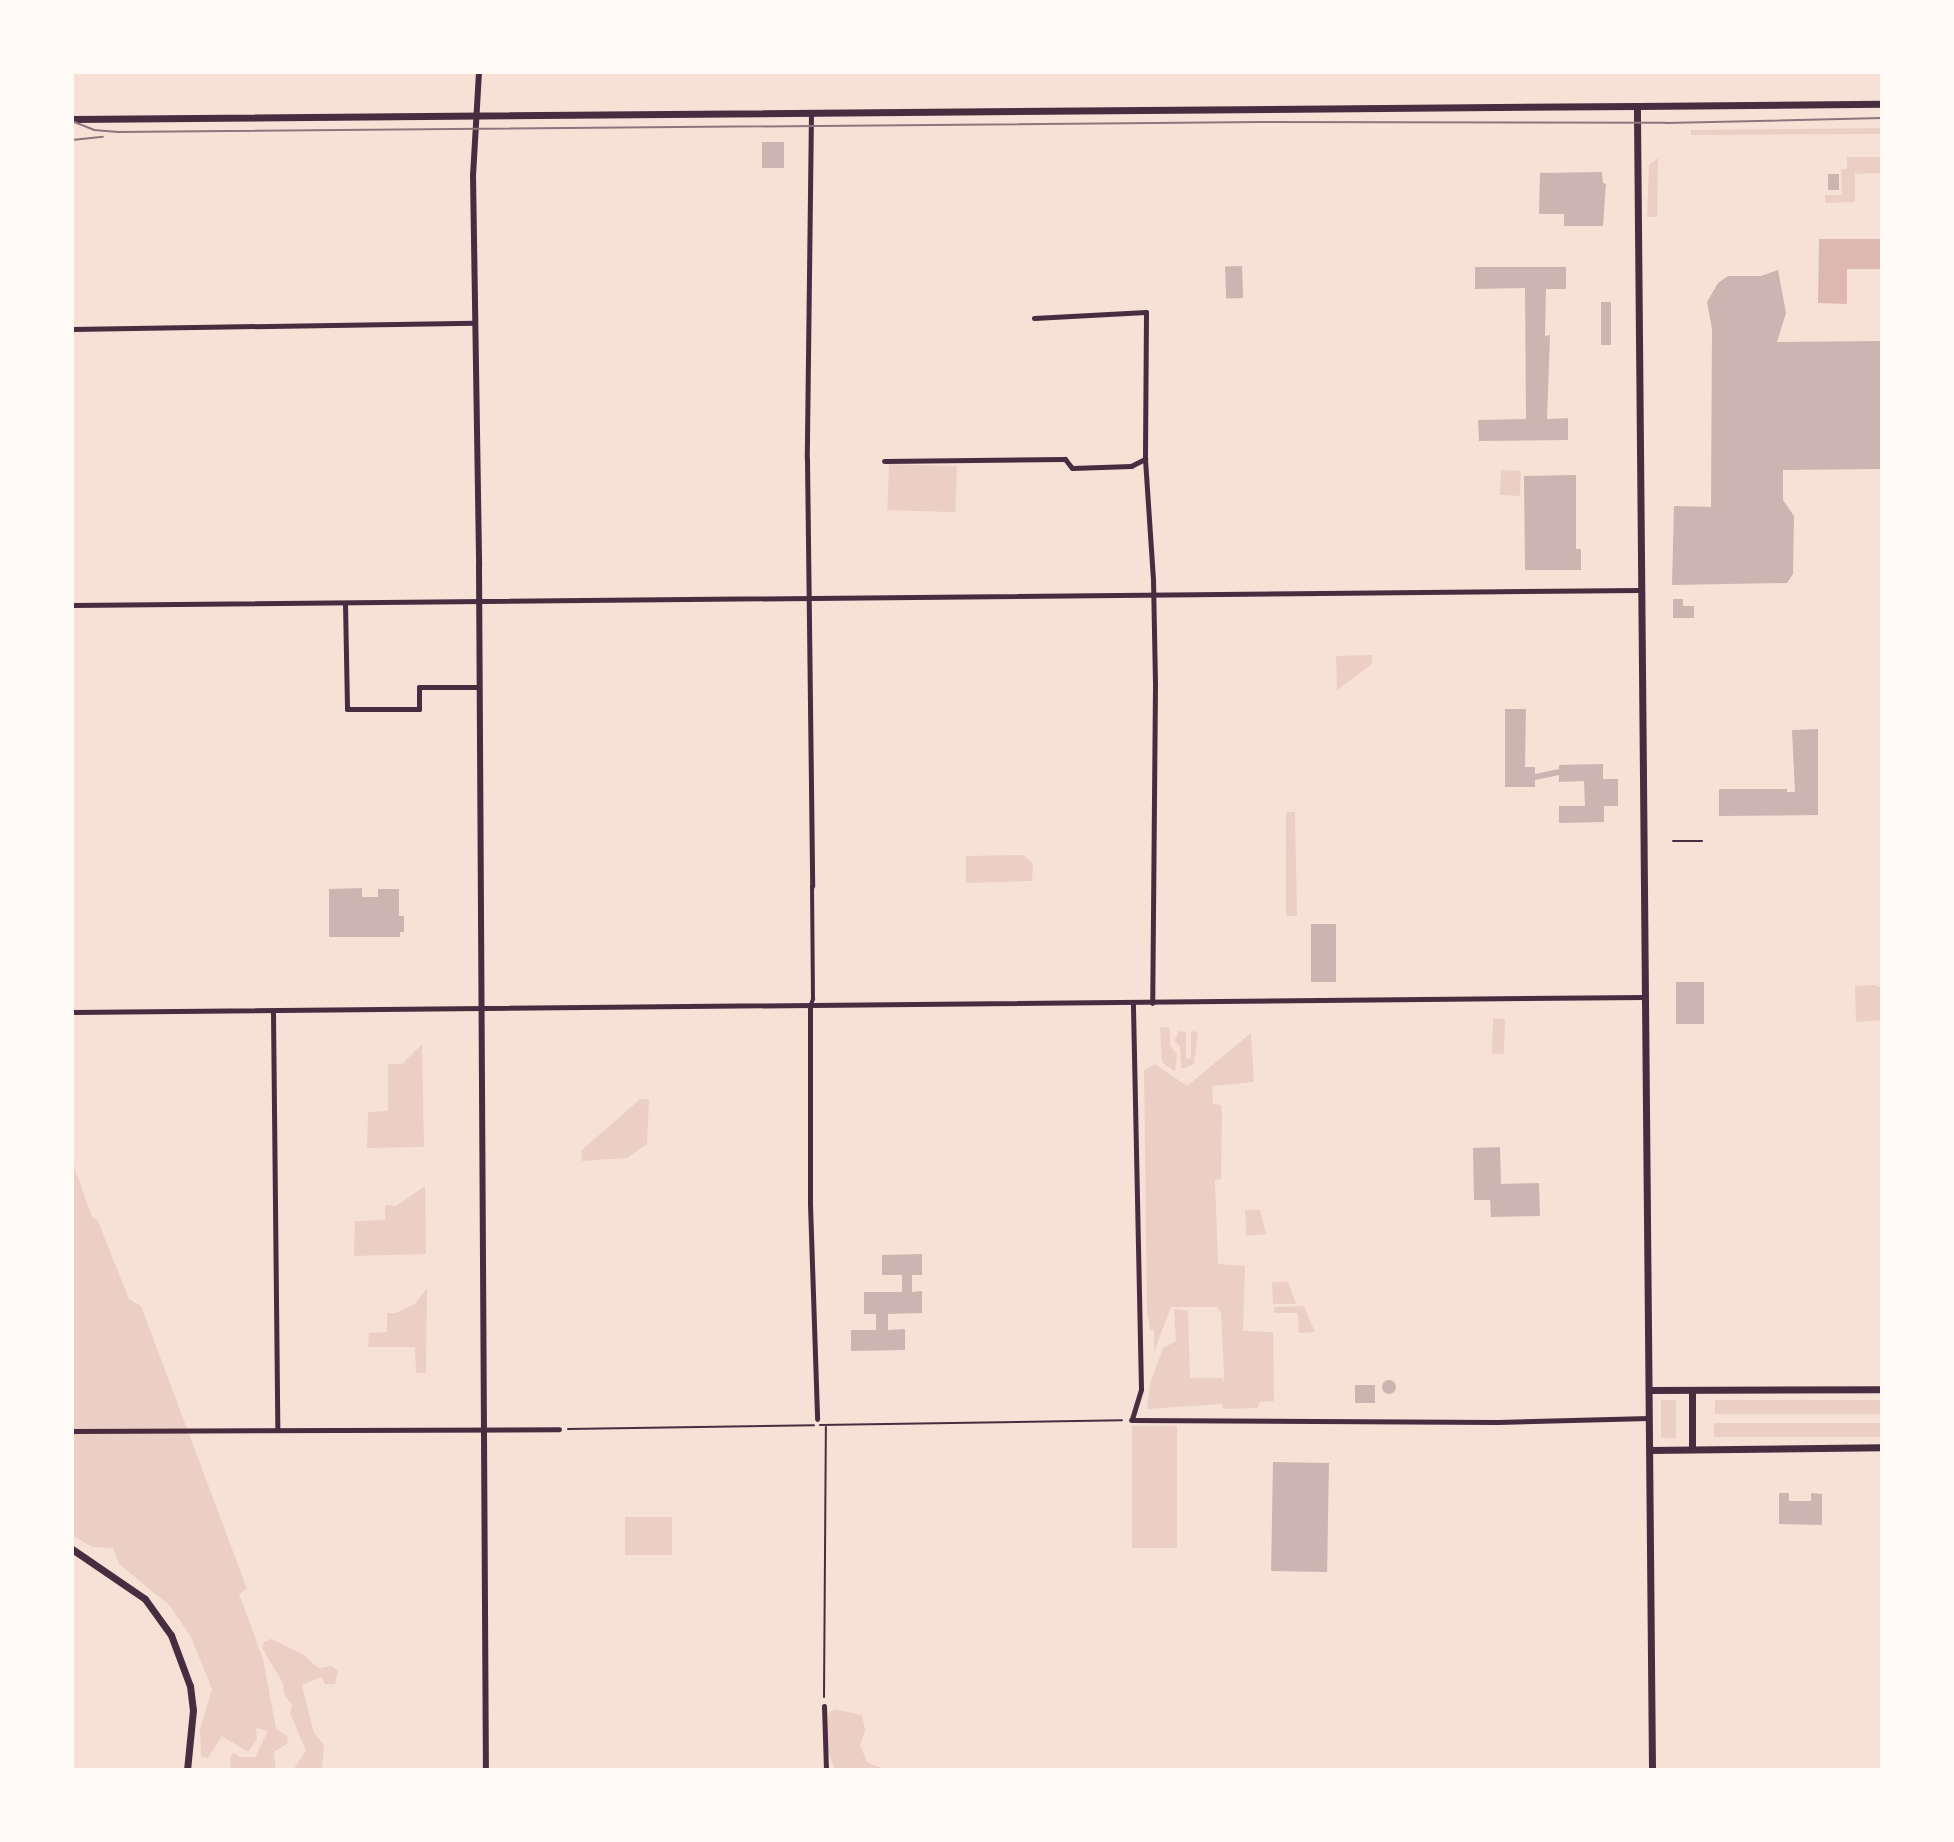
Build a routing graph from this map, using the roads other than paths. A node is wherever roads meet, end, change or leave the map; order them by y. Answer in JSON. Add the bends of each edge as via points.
{"nodes":[{"id":1,"x":479,"y":72,"type":"edge"},
{"id":2,"x":1882,"y":104,"type":"edge"},
{"id":3,"x":1637,"y":106,"type":"junction"},
{"id":4,"x":811,"y":112,"type":"junction"},
{"id":5,"x":476,"y":116,"type":"junction"},
{"id":6,"x":72,"y":119,"type":"edge"},
{"id":7,"x":1034,"y":318,"type":"dead end"},
{"id":8,"x":475,"y":323,"type":"junction"},
{"id":9,"x":72,"y":329,"type":"edge"},
{"id":10,"x":1145,"y":459,"type":"junction"},
{"id":11,"x":884,"y":461,"type":"dead end"},
{"id":12,"x":1640,"y":590,"type":"junction"},
{"id":13,"x":1154,"y":595,"type":"junction"},
{"id":14,"x":808,"y":599,"type":"junction"},
{"id":15,"x":479,"y":602,"type":"junction"},
{"id":16,"x":345,"y":603,"type":"junction"},
{"id":17,"x":72,"y":605,"type":"edge"},
{"id":18,"x":479,"y":687,"type":"junction"},
{"id":19,"x":1673,"y":841,"type":"dead end"},
{"id":20,"x":1702,"y":841,"type":"dead end"},
{"id":21,"x":812,"y":886,"type":"joint"},
{"id":22,"x":1645,"y":997,"type":"junction"},
{"id":23,"x":1133,"y":1003,"type":"junction"},
{"id":24,"x":1152,"y":1003,"type":"junction"},
{"id":25,"x":810,"y":1008,"type":"junction"},
{"id":26,"x":482,"y":1009,"type":"junction"},
{"id":27,"x":72,"y":1012,"type":"edge"},
{"id":28,"x":273,"y":1013,"type":"junction"},
{"id":29,"x":1882,"y":1389,"type":"edge"},
{"id":30,"x":1649,"y":1390,"type":"junction"},
{"id":31,"x":1692,"y":1391,"type":"junction"},
{"id":32,"x":1649,"y":1418,"type":"junction"},
{"id":33,"x":817,"y":1419,"type":"road end"},
{"id":34,"x":485,"y":1428,"type":"junction"},
{"id":35,"x":277,"y":1429,"type":"junction"},
{"id":36,"x":559,"y":1429,"type":"road end"},
{"id":37,"x":72,"y":1431,"type":"edge"},
{"id":38,"x":1882,"y":1447,"type":"edge"},
{"id":39,"x":1692,"y":1449,"type":"junction"},
{"id":40,"x":1650,"y":1450,"type":"junction"},
{"id":41,"x":72,"y":1549,"type":"edge"},
{"id":42,"x":824,"y":1706,"type":"road end"},
{"id":43,"x":187,"y":1770,"type":"edge"},
{"id":44,"x":486,"y":1770,"type":"edge"},
{"id":45,"x":826,"y":1770,"type":"edge"},
{"id":46,"x":1652,"y":1770,"type":"edge"}],
"edges":[{"from":1,"to":5,"type":"street"},
{"from":2,"to":3,"type":"main road"},
{"from":3,"to":4,"type":"main road"},
{"from":3,"to":12,"type":"main road"},
{"from":4,"to":5,"type":"main road"},
{"from":4,"to":14,"type":"street"},
{"from":5,"to":6,"type":"main road"},
{"from":5,"to":8,"type":"street"},
{"from":7,"to":10,"type":"street","via":[[1146,312]]},
{"from":8,"to":9,"type":"street"},
{"from":8,"to":15,"type":"street"},
{"from":10,"to":11,"type":"street","via":[[1131,466],[1072,468],[1065,459]]},
{"from":10,"to":13,"type":"street"},
{"from":12,"to":13,"type":"street"},
{"from":12,"to":22,"type":"main road"},
{"from":13,"to":14,"type":"street"},
{"from":13,"to":24,"type":"street"},
{"from":14,"to":15,"type":"street"},
{"from":14,"to":21,"type":"street"},
{"from":15,"to":16,"type":"street"},
{"from":15,"to":18,"type":"street"},
{"from":16,"to":17,"type":"street"},
{"from":16,"to":18,"type":"street","via":[[347,709],[419,709],[419,687]]},
{"from":18,"to":26,"type":"street"},
{"from":19,"to":20,"type":"lane"},
{"from":21,"to":25,"type":"street"},
{"from":22,"to":24,"type":"street"},
{"from":22,"to":30,"type":"main road"},
{"from":23,"to":24,"type":"street"},
{"from":23,"to":25,"type":"street"},
{"from":23,"to":32,"type":"street","via":[[1141,1389],[1131,1420]]},
{"from":25,"to":26,"type":"street"},
{"from":25,"to":33,"type":"street"},
{"from":26,"to":28,"type":"street"},
{"from":26,"to":34,"type":"street"},
{"from":27,"to":28,"type":"street"},
{"from":28,"to":35,"type":"street"},
{"from":29,"to":31,"type":"main road"},
{"from":30,"to":31,"type":"main road"},
{"from":30,"to":32,"type":"main road"},
{"from":31,"to":39,"type":"main road"},
{"from":32,"to":40,"type":"main road"},
{"from":34,"to":35,"type":"street"},
{"from":34,"to":36,"type":"street"},
{"from":34,"to":44,"type":"street"},
{"from":35,"to":37,"type":"street"},
{"from":38,"to":39,"type":"main road"},
{"from":39,"to":40,"type":"main road"},
{"from":40,"to":46,"type":"main road"},
{"from":41,"to":43,"type":"main road","via":[[145,1599],[171,1635],[193,1710]]},
{"from":42,"to":45,"type":"street"}]}
